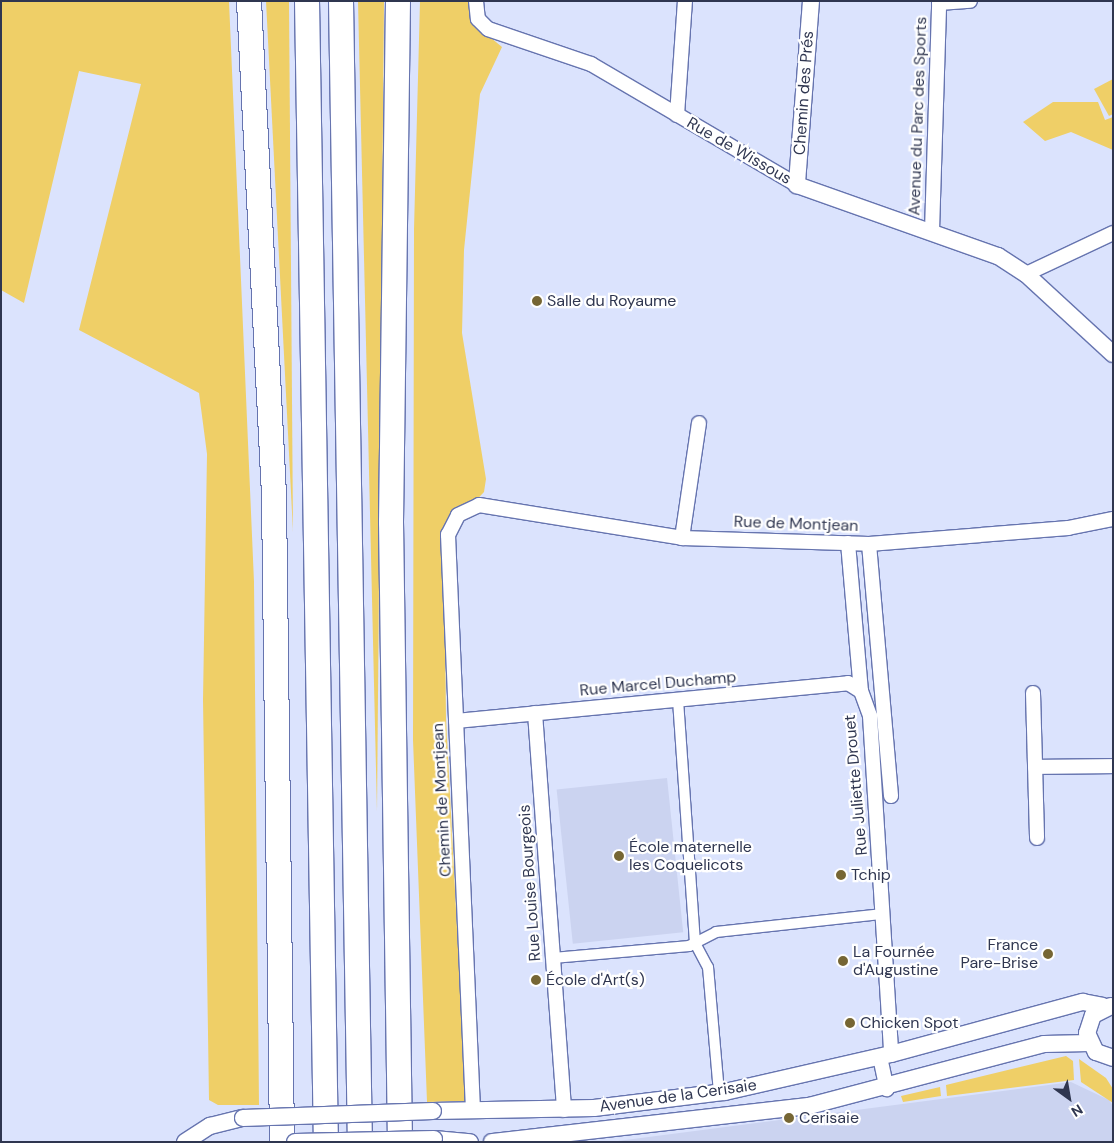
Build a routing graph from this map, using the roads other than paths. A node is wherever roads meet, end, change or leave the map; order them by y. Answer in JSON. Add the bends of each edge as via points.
{"nodes":[{"id":1,"x":249,"y":1,"type":"edge"},
{"id":2,"x":307,"y":1,"type":"edge"},
{"id":3,"x":341,"y":1,"type":"edge"},
{"id":4,"x":398,"y":1,"type":"edge"},
{"id":5,"x":476,"y":1,"type":"edge"},
{"id":6,"x":685,"y":1,"type":"edge"},
{"id":7,"x":811,"y":1,"type":"edge"},
{"id":8,"x":970,"y":1,"type":"edge"},
{"id":9,"x":939,"y":2,"type":"edge"},
{"id":10,"x":677,"y":115,"type":"junction"},
{"id":11,"x":797,"y":185,"type":"junction"},
{"id":12,"x":932,"y":231,"type":"junction"},
{"id":13,"x":1113,"y":233,"type":"edge"},
{"id":14,"x":1026,"y":274,"type":"junction"},
{"id":15,"x":1113,"y":354,"type":"edge"},
{"id":16,"x":699,"y":423,"type":"dead end"},
{"id":17,"x":479,"y":505,"type":"joint"},
{"id":18,"x":1113,"y":519,"type":"edge"},
{"id":19,"x":682,"y":538,"type":"junction"},
{"id":20,"x":848,"y":543,"type":"junction"},
{"id":21,"x":868,"y":544,"type":"junction"},
{"id":22,"x":861,"y":691,"type":"junction"},
{"id":23,"x":1033,"y":693,"type":"dead end"},
{"id":24,"x":678,"y":700,"type":"junction"},
{"id":25,"x":535,"y":713,"type":"junction"},
{"id":26,"x":456,"y":721,"type":"junction"},
{"id":27,"x":1113,"y":766,"type":"edge"},
{"id":28,"x":1036,"y":767,"type":"junction"},
{"id":29,"x":891,"y":796,"type":"dead end"},
{"id":30,"x":1036,"y":838,"type":"dead end"},
{"id":31,"x":883,"y":914,"type":"junction"},
{"id":32,"x":695,"y":943,"type":"junction"},
{"id":33,"x":553,"y":958,"type":"junction"},
{"id":34,"x":1108,"y":1006,"type":"edge"},
{"id":35,"x":1089,"y":1043,"type":"junction"},
{"id":36,"x":886,"y":1055,"type":"junction"},
{"id":37,"x":1110,"y":1061,"type":"edge"},
{"id":38,"x":887,"y":1089,"type":"junction"},
{"id":39,"x":718,"y":1093,"type":"junction"},
{"id":40,"x":473,"y":1110,"type":"junction"},
{"id":41,"x":564,"y":1110,"type":"junction"},
{"id":42,"x":185,"y":1142,"type":"edge"},
{"id":43,"x":282,"y":1142,"type":"edge"},
{"id":44,"x":295,"y":1142,"type":"edge"},
{"id":45,"x":326,"y":1142,"type":"edge"},
{"id":46,"x":360,"y":1142,"type":"edge"},
{"id":47,"x":400,"y":1142,"type":"edge"},
{"id":48,"x":470,"y":1142,"type":"edge"},
{"id":49,"x":492,"y":1142,"type":"edge"}],
"edges":[{"from":1,"to":43,"type":"highway","via":[[274,497]]},
{"from":2,"to":45,"type":"highway"},
{"from":3,"to":46,"type":"highway"},
{"from":4,"to":47,"type":"highway","via":[[391,522]]},
{"from":5,"to":10,"type":"street","name":"Rue de Wissous","via":[[478,20],[488,29],[591,64]]},
{"from":6,"to":10,"type":"street"},
{"from":7,"to":11,"type":"street","name":"Chemin des Prés"},
{"from":8,"to":9,"type":"street","name":"Avenue du Parc des Sports"},
{"from":9,"to":12,"type":"street","name":"Avenue du Parc des Sports"},
{"from":10,"to":11,"type":"street","name":"Rue de Wissous"},
{"from":11,"to":12,"type":"street","name":"Rue de Wissous"},
{"from":12,"to":14,"type":"street","name":"Rue de Wissous","via":[[998,256]]},
{"from":13,"to":14,"type":"street"},
{"from":14,"to":15,"type":"street","name":"Rue de Wissous"},
{"from":16,"to":19,"type":"street"},
{"from":17,"to":19,"type":"street","name":"Rue de Montjean"},
{"from":17,"to":26,"type":"street","name":"Chemin de Montjean","via":[[458,514],[448,535]]},
{"from":18,"to":21,"type":"street","name":"Rue de Montjean","via":[[1068,528]]},
{"from":19,"to":20,"type":"street","name":"Rue de Montjean"},
{"from":20,"to":21,"type":"street","name":"Rue de Montjean"},
{"from":20,"to":22,"type":"street","name":"Rue Juliette Drouet"},
{"from":21,"to":29,"type":"street"},
{"from":22,"to":24,"type":"street","name":"Rue Marcel Duchamp","via":[[848,683]]},
{"from":22,"to":31,"type":"street","name":"Rue Juliette Drouet","via":[[870,716]]},
{"from":23,"to":28,"type":"street"},
{"from":24,"to":25,"type":"street","name":"Rue Marcel Duchamp"},
{"from":24,"to":32,"type":"street"},
{"from":25,"to":26,"type":"street","name":"Rue Marcel Duchamp"},
{"from":25,"to":33,"type":"street","name":"Rue Louise Bourgeois"},
{"from":26,"to":40,"type":"street","name":"Chemin de Montjean"},
{"from":27,"to":28,"type":"street"},
{"from":28,"to":30,"type":"street"},
{"from":31,"to":32,"type":"street","via":[[716,932]]},
{"from":31,"to":36,"type":"street","name":"Rue Juliette Drouet","via":[[890,1029]]},
{"from":32,"to":33,"type":"street"},
{"from":32,"to":39,"type":"street","via":[[708,967]]},
{"from":33,"to":41,"type":"street","name":"Rue Louise Bourgeois"},
{"from":34,"to":35,"type":"street","via":[[1089,1022]]},
{"from":34,"to":36,"type":"street","name":"Avenue de la Cerisaie","via":[[1082,1002]]},
{"from":35,"to":37,"type":"street"},
{"from":35,"to":38,"type":"street","name":"Avenue de la Cerisaie","via":[[1044,1044]]},
{"from":36,"to":38,"type":"street","name":"Rue Juliette Drouet"},
{"from":36,"to":39,"type":"street","name":"Avenue de la Cerisaie"},
{"from":38,"to":49,"type":"street","name":"Avenue de la Cerisaie","via":[[837,1101],[717,1119]]},
{"from":39,"to":41,"type":"street","name":"Avenue de la Cerisaie"},
{"from":40,"to":41,"type":"street","name":"Avenue de la Cerisaie"},
{"from":40,"to":42,"type":"street","name":"Avenue de la Cerisaie","bridge":true,"via":[[243,1118],[210,1126]]},
{"from":44,"to":48,"type":"street","bridge":true,"via":[[434,1139]]}]}
